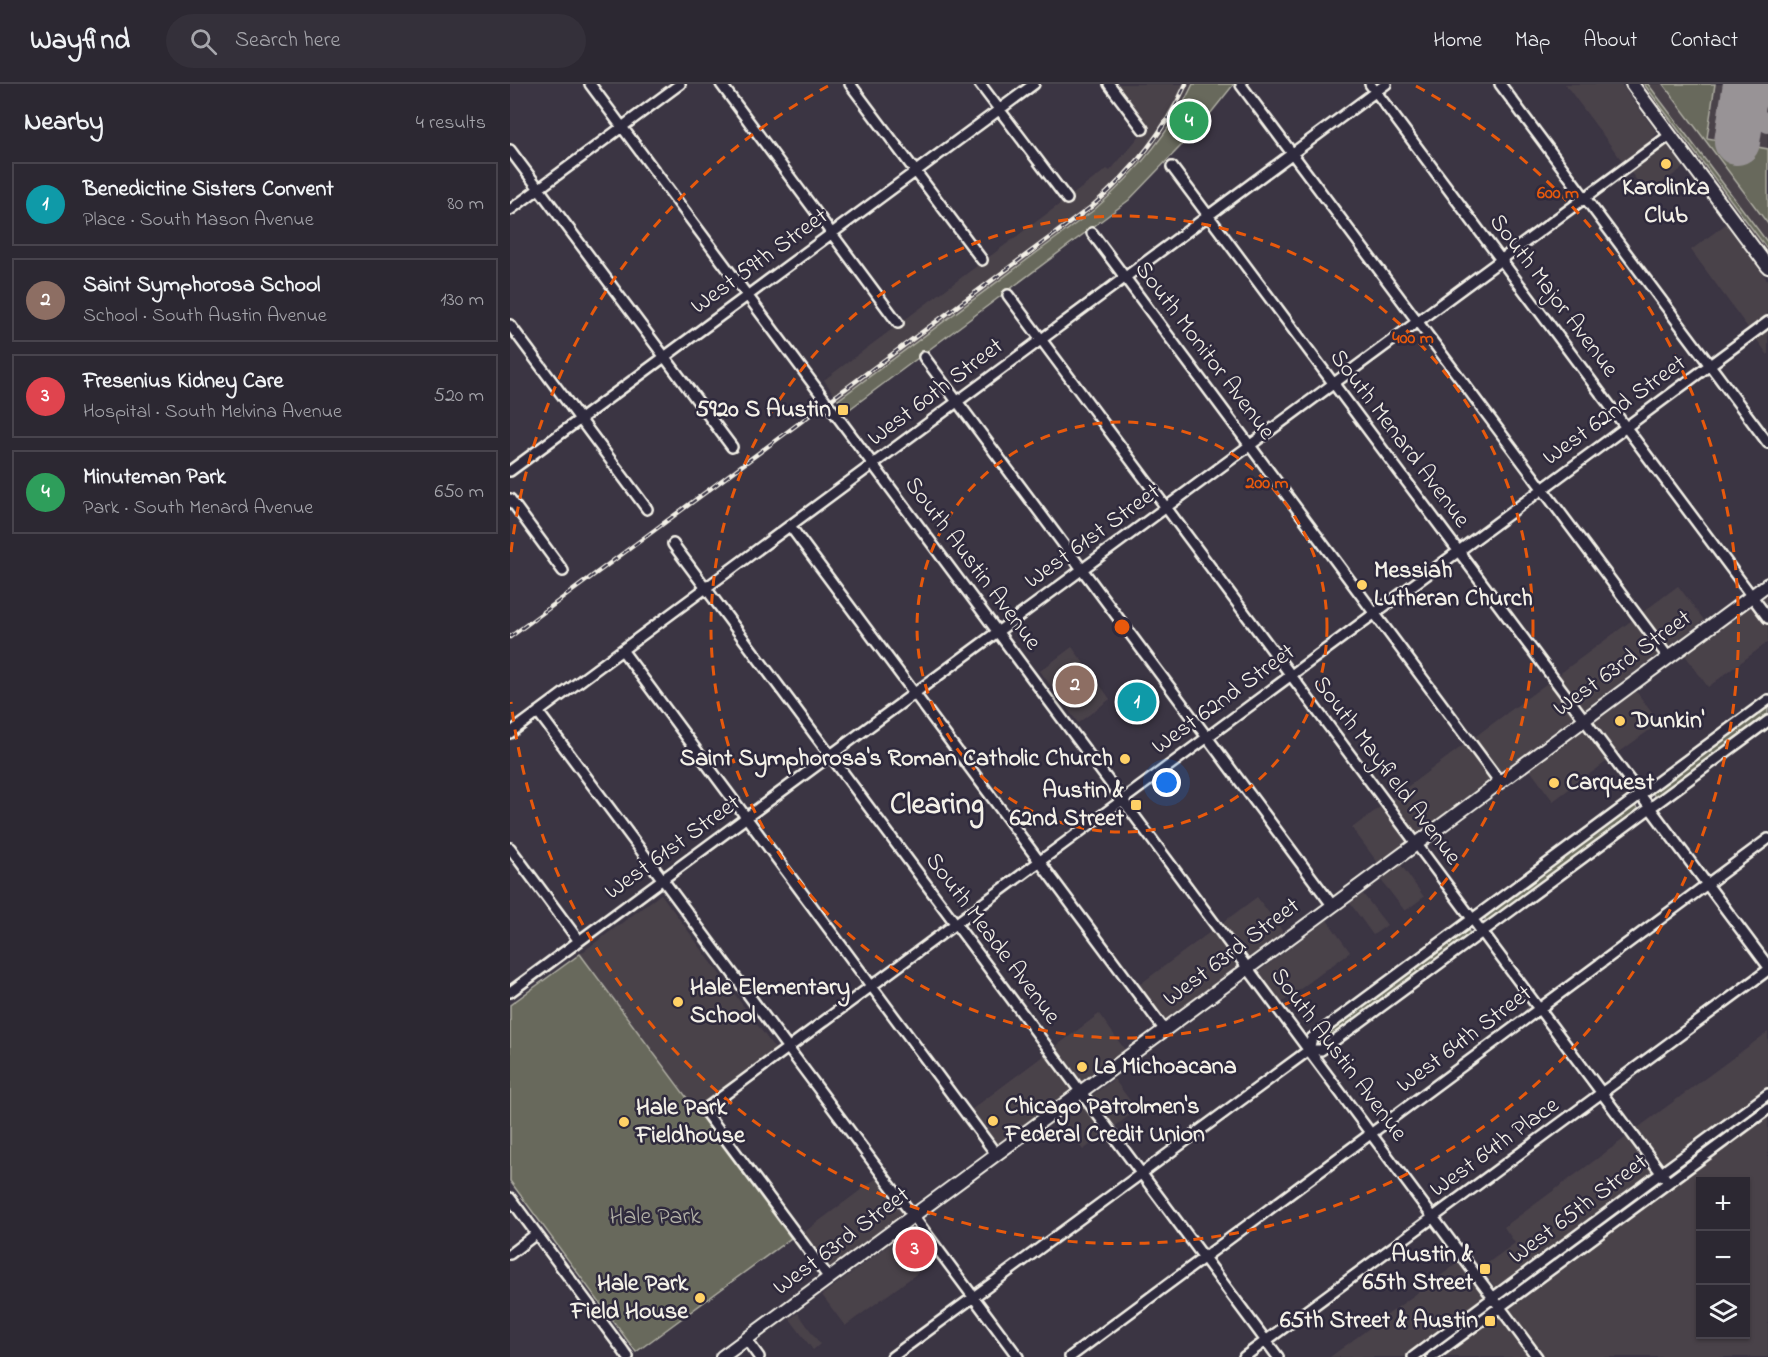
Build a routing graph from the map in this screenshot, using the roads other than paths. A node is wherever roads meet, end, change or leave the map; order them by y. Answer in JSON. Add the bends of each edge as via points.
{"nodes":[{"id":1,"x":590,"y":84,"type":"edge"},
{"id":2,"x":680,"y":84,"type":"edge"},
{"id":3,"x":720,"y":84,"type":"edge"},
{"id":4,"x":850,"y":84,"type":"edge"},
{"id":5,"x":980,"y":84,"type":"edge"},
{"id":6,"x":1034,"y":84,"type":"edge"},
{"id":7,"x":1110,"y":84,"type":"edge"},
{"id":8,"x":1386,"y":84,"type":"edge"},
{"id":9,"x":1500,"y":84,"type":"edge"},
{"id":10,"x":1632,"y":84,"type":"edge"},
{"id":11,"x":1241,"y":85,"type":"edge"},
{"id":12,"x":1373,"y":88,"type":"edge"},
{"id":13,"x":999,"y":110,"type":"junction"},
{"id":14,"x":622,"y":127,"type":"junction"},
{"id":15,"x":1143,"y":129,"type":"dead end"},
{"id":16,"x":1670,"y":135,"type":"junction"},
{"id":17,"x":510,"y":150,"type":"edge"},
{"id":18,"x":1292,"y":154,"type":"junction"},
{"id":19,"x":1172,"y":167,"type":"dead end"},
{"id":20,"x":915,"y":172,"type":"junction"},
{"id":21,"x":539,"y":189,"type":"junction"},
{"id":22,"x":1585,"y":198,"type":"junction"},
{"id":23,"x":1067,"y":199,"type":"dead end"},
{"id":24,"x":510,"y":210,"type":"edge"},
{"id":25,"x":1209,"y":216,"type":"junction"},
{"id":26,"x":832,"y":233,"type":"junction"},
{"id":27,"x":1092,"y":233,"type":"dead end"},
{"id":28,"x":1501,"y":260,"type":"junction"},
{"id":29,"x":982,"y":261,"type":"dead end"},
{"id":30,"x":1768,"y":267,"type":"edge"},
{"id":31,"x":1125,"y":277,"type":"junction"},
{"id":32,"x":748,"y":296,"type":"junction"},
{"id":33,"x":1008,"y":296,"type":"dead end"},
{"id":34,"x":1417,"y":322,"type":"junction"},
{"id":35,"x":1768,"y":322,"type":"edge"},
{"id":36,"x":898,"y":323,"type":"dead end"},
{"id":37,"x":510,"y":324,"type":"edge"},
{"id":38,"x":1040,"y":340,"type":"junction"},
{"id":39,"x":664,"y":357,"type":"junction"},
{"id":40,"x":924,"y":357,"type":"dead end"},
{"id":41,"x":1710,"y":365,"type":"junction"},
{"id":42,"x":1333,"y":384,"type":"junction"},
{"id":43,"x":957,"y":402,"type":"junction"},
{"id":44,"x":580,"y":419,"type":"junction"},
{"id":45,"x":1626,"y":427,"type":"junction"},
{"id":46,"x":1768,"y":443,"type":"edge"},
{"id":47,"x":1250,"y":445,"type":"junction"},
{"id":48,"x":732,"y":447,"type":"dead end"},
{"id":49,"x":873,"y":464,"type":"junction"},
{"id":50,"x":510,"y":471,"type":"edge"},
{"id":51,"x":1542,"y":489,"type":"junction"},
{"id":52,"x":510,"y":499,"type":"edge"},
{"id":53,"x":1166,"y":508,"type":"junction"},
{"id":54,"x":647,"y":509,"type":"dead end"},
{"id":55,"x":790,"y":526,"type":"junction"},
{"id":56,"x":673,"y":544,"type":"dead end"},
{"id":57,"x":1459,"y":550,"type":"junction"},
{"id":58,"x":1082,"y":569,"type":"junction"},
{"id":59,"x":563,"y":571,"type":"dead end"},
{"id":60,"x":1768,"y":584,"type":"edge"},
{"id":61,"x":706,"y":588,"type":"junction"},
{"id":62,"x":1752,"y":596,"type":"junction"},
{"id":63,"x":1374,"y":613,"type":"junction"},
{"id":64,"x":1768,"y":618,"type":"edge"},
{"id":65,"x":998,"y":632,"type":"junction"},
{"id":66,"x":622,"y":650,"type":"junction"},
{"id":67,"x":1668,"y":657,"type":"junction"},
{"id":68,"x":1290,"y":675,"type":"junction"},
{"id":69,"x":915,"y":693,"type":"junction"},
{"id":70,"x":1768,"y":700,"type":"edge"},
{"id":71,"x":538,"y":712,"type":"junction"},
{"id":72,"x":1584,"y":719,"type":"junction"},
{"id":73,"x":1768,"y":721,"type":"edge"},
{"id":74,"x":510,"y":733,"type":"edge"},
{"id":75,"x":1207,"y":737,"type":"junction"},
{"id":76,"x":831,"y":756,"type":"junction"},
{"id":77,"x":1499,"y":781,"type":"junction"},
{"id":78,"x":1640,"y":795,"type":"junction"},
{"id":79,"x":1123,"y":799,"type":"junction"},
{"id":80,"x":1650,"y":808,"type":"junction"},
{"id":81,"x":748,"y":818,"type":"junction"},
{"id":82,"x":1768,"y":839,"type":"edge"},
{"id":83,"x":1415,"y":843,"type":"junction"},
{"id":84,"x":510,"y":848,"type":"edge"},
{"id":85,"x":1039,"y":861,"type":"junction"},
{"id":86,"x":664,"y":879,"type":"junction"},
{"id":87,"x":1707,"y":885,"type":"junction"},
{"id":88,"x":1332,"y":904,"type":"junction"},
{"id":89,"x":1472,"y":919,"type":"junction"},
{"id":90,"x":956,"y":923,"type":"junction"},
{"id":91,"x":1482,"y":932,"type":"junction"},
{"id":92,"x":579,"y":941,"type":"junction"},
{"id":93,"x":1248,"y":968,"type":"junction"},
{"id":94,"x":1768,"y":968,"type":"edge"},
{"id":95,"x":870,"y":986,"type":"junction"},
{"id":96,"x":510,"y":992,"type":"edge"},
{"id":97,"x":1539,"y":1009,"type":"junction"},
{"id":98,"x":1164,"y":1029,"type":"junction"},
{"id":99,"x":788,"y":1047,"type":"junction"},
{"id":100,"x":1309,"y":1050,"type":"junction"},
{"id":101,"x":1081,"y":1091,"type":"junction"},
{"id":102,"x":1602,"y":1093,"type":"junction"},
{"id":103,"x":1768,"y":1094,"type":"edge"},
{"id":104,"x":1768,"y":1109,"type":"edge"},
{"id":105,"x":1372,"y":1133,"type":"junction"},
{"id":106,"x":996,"y":1154,"type":"junction"},
{"id":107,"x":1142,"y":1173,"type":"junction"},
{"id":108,"x":1661,"y":1173,"type":"junction"},
{"id":109,"x":1668,"y":1182,"type":"junction"},
{"id":110,"x":510,"y":1198,"type":"edge"},
{"id":111,"x":913,"y":1216,"type":"junction"},
{"id":112,"x":1434,"y":1217,"type":"junction"},
{"id":113,"x":536,"y":1234,"type":"junction"},
{"id":114,"x":510,"y":1254,"type":"edge"},
{"id":115,"x":1204,"y":1257,"type":"junction"},
{"id":116,"x":829,"y":1278,"type":"junction"},
{"id":117,"x":973,"y":1297,"type":"junction"},
{"id":118,"x":1494,"y":1298,"type":"junction"},
{"id":119,"x":1501,"y":1307,"type":"junction"},
{"id":120,"x":746,"y":1340,"type":"junction"},
{"id":121,"x":1266,"y":1341,"type":"junction"},
{"id":122,"x":628,"y":1357,"type":"edge"},
{"id":123,"x":722,"y":1357,"type":"edge"},
{"id":124,"x":759,"y":1357,"type":"edge"},
{"id":125,"x":892,"y":1357,"type":"edge"},
{"id":126,"x":1018,"y":1357,"type":"edge"},
{"id":127,"x":1070,"y":1357,"type":"edge"},
{"id":128,"x":1244,"y":1357,"type":"edge"},
{"id":129,"x":1278,"y":1357,"type":"edge"},
{"id":130,"x":1413,"y":1357,"type":"edge"},
{"id":131,"x":1432,"y":1357,"type":"edge"},
{"id":132,"x":1537,"y":1357,"type":"edge"}],
"edges":[{"from":1,"to":14,"type":"street","name":"South Austin Avenue"},
{"from":2,"to":14,"type":"street"},
{"from":3,"to":26,"type":"street"},
{"from":4,"to":20,"type":"street"},
{"from":5,"to":13,"type":"street"},
{"from":6,"to":13,"type":"street","name":"West 59th Street"},
{"from":7,"to":15,"type":"street"},
{"from":8,"to":12,"type":"street","name":"West 60th Street"},
{"from":9,"to":22,"type":"street"},
{"from":10,"to":16,"type":"main road"},
{"from":11,"to":18,"type":"street"},
{"from":12,"to":18,"type":"street","name":"West 60th Street"},
{"from":12,"to":28,"type":"street","name":"South Major Avenue"},
{"from":13,"to":20,"type":"street","name":"West 59th Street"},
{"from":13,"to":23,"type":"street"},
{"from":14,"to":21,"type":"street"},
{"from":14,"to":32,"type":"street","name":"South Austin Avenue"},
{"from":16,"to":22,"type":"street","name":"West 61st Street"},
{"from":16,"to":30,"type":"main road"},
{"from":17,"to":21,"type":"street"},
{"from":18,"to":25,"type":"street","name":"West 60th Street"},
{"from":18,"to":34,"type":"street"},
{"from":19,"to":25,"type":"street","name":"South Menard Avenue"},
{"from":20,"to":26,"type":"street","name":"West 59th Street"},
{"from":20,"to":29,"type":"street"},
{"from":21,"to":24,"type":"street"},
{"from":21,"to":39,"type":"street"},
{"from":22,"to":28,"type":"street","name":"West 61st Street"},
{"from":22,"to":41,"type":"street"},
{"from":25,"to":31,"type":"street","name":"West 60th Street"},
{"from":25,"to":42,"type":"street","name":"South Menard Avenue"},
{"from":26,"to":32,"type":"street","name":"West 59th Street"},
{"from":26,"to":36,"type":"street"},
{"from":27,"to":31,"type":"street","name":"South Monitor Avenue"},
{"from":28,"to":34,"type":"street","name":"West 61st Street"},
{"from":28,"to":45,"type":"street","name":"South Major Avenue"},
{"from":31,"to":38,"type":"street","name":"West 60th Street"},
{"from":31,"to":47,"type":"street","name":"South Monitor Avenue"},
{"from":32,"to":39,"type":"street","name":"West 59th Street"},
{"from":32,"to":49,"type":"street","name":"South Austin Avenue"},
{"from":33,"to":38,"type":"street","name":"South Mayfield Avenue"},
{"from":34,"to":42,"type":"street","name":"West 61st Street"},
{"from":34,"to":51,"type":"street"},
{"from":35,"to":41,"type":"street","name":"West 62nd Street"},
{"from":37,"to":44,"type":"street"},
{"from":38,"to":43,"type":"street","name":"West 60th Street"},
{"from":38,"to":53,"type":"street","name":"South Mayfield Avenue"},
{"from":39,"to":44,"type":"street","name":"West 59th Street"},
{"from":39,"to":48,"type":"street"},
{"from":40,"to":43,"type":"street"},
{"from":41,"to":45,"type":"street","name":"West 62nd Street"},
{"from":41,"to":46,"type":"street"},
{"from":42,"to":47,"type":"street","name":"West 61st Street"},
{"from":42,"to":57,"type":"street","name":"South Menard Avenue"},
{"from":43,"to":49,"type":"street","name":"West 60th Street"},
{"from":43,"to":58,"type":"street"},
{"from":44,"to":50,"type":"street","name":"West 59th Street"},
{"from":44,"to":54,"type":"street"},
{"from":45,"to":51,"type":"street","name":"West 62nd Street"},
{"from":45,"to":62,"type":"street","name":"South Major Avenue"},
{"from":47,"to":53,"type":"street","name":"West 61st Street"},
{"from":47,"to":63,"type":"street","name":"South Monitor Avenue"},
{"from":49,"to":55,"type":"street","name":"West 60th Street"},
{"from":49,"to":65,"type":"street","name":"South Austin Avenue"},
{"from":51,"to":57,"type":"street","name":"West 62nd Street"},
{"from":51,"to":67,"type":"street"},
{"from":52,"to":59,"type":"street"},
{"from":53,"to":58,"type":"street","name":"West 61st Street"},
{"from":53,"to":68,"type":"street","name":"South Mayfield Avenue"},
{"from":55,"to":61,"type":"street","name":"West 60th Street"},
{"from":55,"to":69,"type":"street"},
{"from":56,"to":61,"type":"street","name":"South Meade Avenue"},
{"from":57,"to":63,"type":"street","name":"West 62nd Street"},
{"from":57,"to":72,"type":"street","name":"South Menard Avenue"},
{"from":58,"to":65,"type":"street","name":"West 61st Street"},
{"from":58,"to":75,"type":"street"},
{"from":60,"to":62,"type":"main road","name":"West 63rd Street"},
{"from":61,"to":66,"type":"street","name":"West 60th Street"},
{"from":61,"to":76,"type":"street","name":"South Meade Avenue"},
{"from":62,"to":64,"type":"street","name":"South Major Avenue"},
{"from":62,"to":67,"type":"main road","name":"West 63rd Street"},
{"from":63,"to":68,"type":"street","name":"West 62nd Street"},
{"from":63,"to":77,"type":"street","name":"South Monitor Avenue"},
{"from":65,"to":69,"type":"street","name":"West 61st Street"},
{"from":65,"to":79,"type":"street","name":"South Austin Avenue"},
{"from":66,"to":71,"type":"street","name":"West 60th Street"},
{"from":66,"to":81,"type":"street"},
{"from":67,"to":72,"type":"main road","name":"West 63rd Street"},
{"from":68,"to":75,"type":"street","name":"West 62nd Street"},
{"from":68,"to":83,"type":"street","name":"South Mayfield Avenue"},
{"from":69,"to":76,"type":"street","name":"West 61st Street"},
{"from":69,"to":85,"type":"street"},
{"from":70,"to":78,"type":"street"},
{"from":71,"to":74,"type":"street","name":"West 60th Street"},
{"from":71,"to":86,"type":"street"},
{"from":72,"to":77,"type":"main road","name":"West 63rd Street"},
{"from":72,"to":78,"type":"street","name":"South Menard Avenue"},
{"from":73,"to":80,"type":"street"},
{"from":75,"to":79,"type":"street","name":"West 62nd Street"},
{"from":75,"to":88,"type":"street"},
{"from":76,"to":81,"type":"street","name":"West 61st Street"},
{"from":76,"to":90,"type":"street","name":"South Meade Avenue"},
{"from":77,"to":83,"type":"main road","name":"West 63rd Street"},
{"from":78,"to":80,"type":"street","name":"South Menard Avenue"},
{"from":78,"to":89,"type":"street"},
{"from":79,"to":85,"type":"street","name":"West 62nd Street"},
{"from":79,"to":93,"type":"street","name":"South Austin Avenue"},
{"from":80,"to":87,"type":"street","name":"South Menard Avenue"},
{"from":80,"to":91,"type":"street"},
{"from":81,"to":86,"type":"street","name":"West 61st Street"},
{"from":81,"to":95,"type":"street"},
{"from":82,"to":87,"type":"street","name":"West 64th Street"},
{"from":83,"to":88,"type":"main road","name":"West 63rd Street"},
{"from":83,"to":89,"type":"street","name":"South Mayfield Avenue"},
{"from":84,"to":92,"type":"street"},
{"from":85,"to":90,"type":"street","name":"West 62nd Street"},
{"from":85,"to":98,"type":"street"},
{"from":86,"to":92,"type":"street","name":"West 61st Street"},
{"from":86,"to":99,"type":"street"},
{"from":87,"to":94,"type":"street","name":"South Menard Avenue"},
{"from":87,"to":97,"type":"street","name":"West 64th Street"},
{"from":88,"to":93,"type":"main road","name":"West 63rd Street"},
{"from":89,"to":91,"type":"street","name":"South Mayfield Avenue"},
{"from":89,"to":100,"type":"street","via":[[1312,1038]]},
{"from":90,"to":95,"type":"street","name":"West 62nd Street"},
{"from":90,"to":101,"type":"street","name":"South Meade Avenue"},
{"from":91,"to":97,"type":"street","name":"South Mayfield Avenue"},
{"from":91,"to":100,"type":"street","via":[[1321,1050]]},
{"from":92,"to":96,"type":"street","name":"West 61st Street"},
{"from":93,"to":98,"type":"main road","name":"West 63rd Street"},
{"from":93,"to":100,"type":"street","name":"South Austin Avenue"},
{"from":94,"to":102,"type":"street","name":"West 64th Place"},
{"from":95,"to":99,"type":"street","name":"West 62nd Street"},
{"from":95,"to":106,"type":"street"},
{"from":97,"to":102,"type":"street","name":"South Mayfield Avenue"},
{"from":97,"to":105,"type":"street","name":"West 64th Street"},
{"from":98,"to":101,"type":"main road","name":"West 63rd Street"},
{"from":99,"to":111,"type":"street"},
{"from":99,"to":116,"type":"street","name":"West 62nd Street","via":[[704,1110]]},
{"from":100,"to":105,"type":"street","name":"South Austin Avenue"},
{"from":100,"to":107,"type":"street"},
{"from":101,"to":106,"type":"main road","name":"West 63rd Street"},
{"from":101,"to":107,"type":"street","name":"South Meade Avenue"},
{"from":102,"to":108,"type":"street","name":"South Mayfield Avenue"},
{"from":102,"to":112,"type":"street","name":"West 64th Place"},
{"from":103,"to":108,"type":"street","name":"West 65th Street"},
{"from":104,"to":109,"type":"street","name":"West 65th Street"},
{"from":105,"to":112,"type":"street","name":"South Austin Avenue"},
{"from":105,"to":115,"type":"street","name":"West 64th Street"},
{"from":106,"to":111,"type":"main road","name":"West 63rd Street"},
{"from":107,"to":115,"type":"street","name":"South Meade Avenue"},
{"from":107,"to":117,"type":"street"},
{"from":108,"to":109,"type":"street","name":"South Mayfield Avenue"},
{"from":108,"to":118,"type":"street","name":"West 65th Street"},
{"from":109,"to":119,"type":"street","name":"West 65th Street"},
{"from":110,"to":113,"type":"street"},
{"from":111,"to":116,"type":"main road","name":"West 63rd Street"},
{"from":111,"to":117,"type":"street"},
{"from":112,"to":118,"type":"street","name":"South Austin Avenue"},
{"from":112,"to":121,"type":"street","name":"West 64th Place"},
{"from":113,"to":114,"type":"street"},
{"from":113,"to":122,"type":"street"},
{"from":115,"to":121,"type":"street","name":"South Meade Avenue"},
{"from":115,"to":127,"type":"street","name":"West 64th Street"},
{"from":116,"to":120,"type":"main road","name":"West 63rd Street"},
{"from":117,"to":125,"type":"street"},
{"from":117,"to":126,"type":"street"},
{"from":118,"to":119,"type":"street","name":"South Austin Avenue"},
{"from":118,"to":130,"type":"street","name":"West 65th Street"},
{"from":119,"to":131,"type":"street","name":"West 65th Street"},
{"from":119,"to":132,"type":"street","name":"South Austin Avenue"},
{"from":120,"to":123,"type":"main road","name":"West 63rd Street"},
{"from":120,"to":124,"type":"street"},
{"from":121,"to":128,"type":"street","name":"West 64th Place"},
{"from":121,"to":129,"type":"street","name":"South Meade Avenue"}]}
